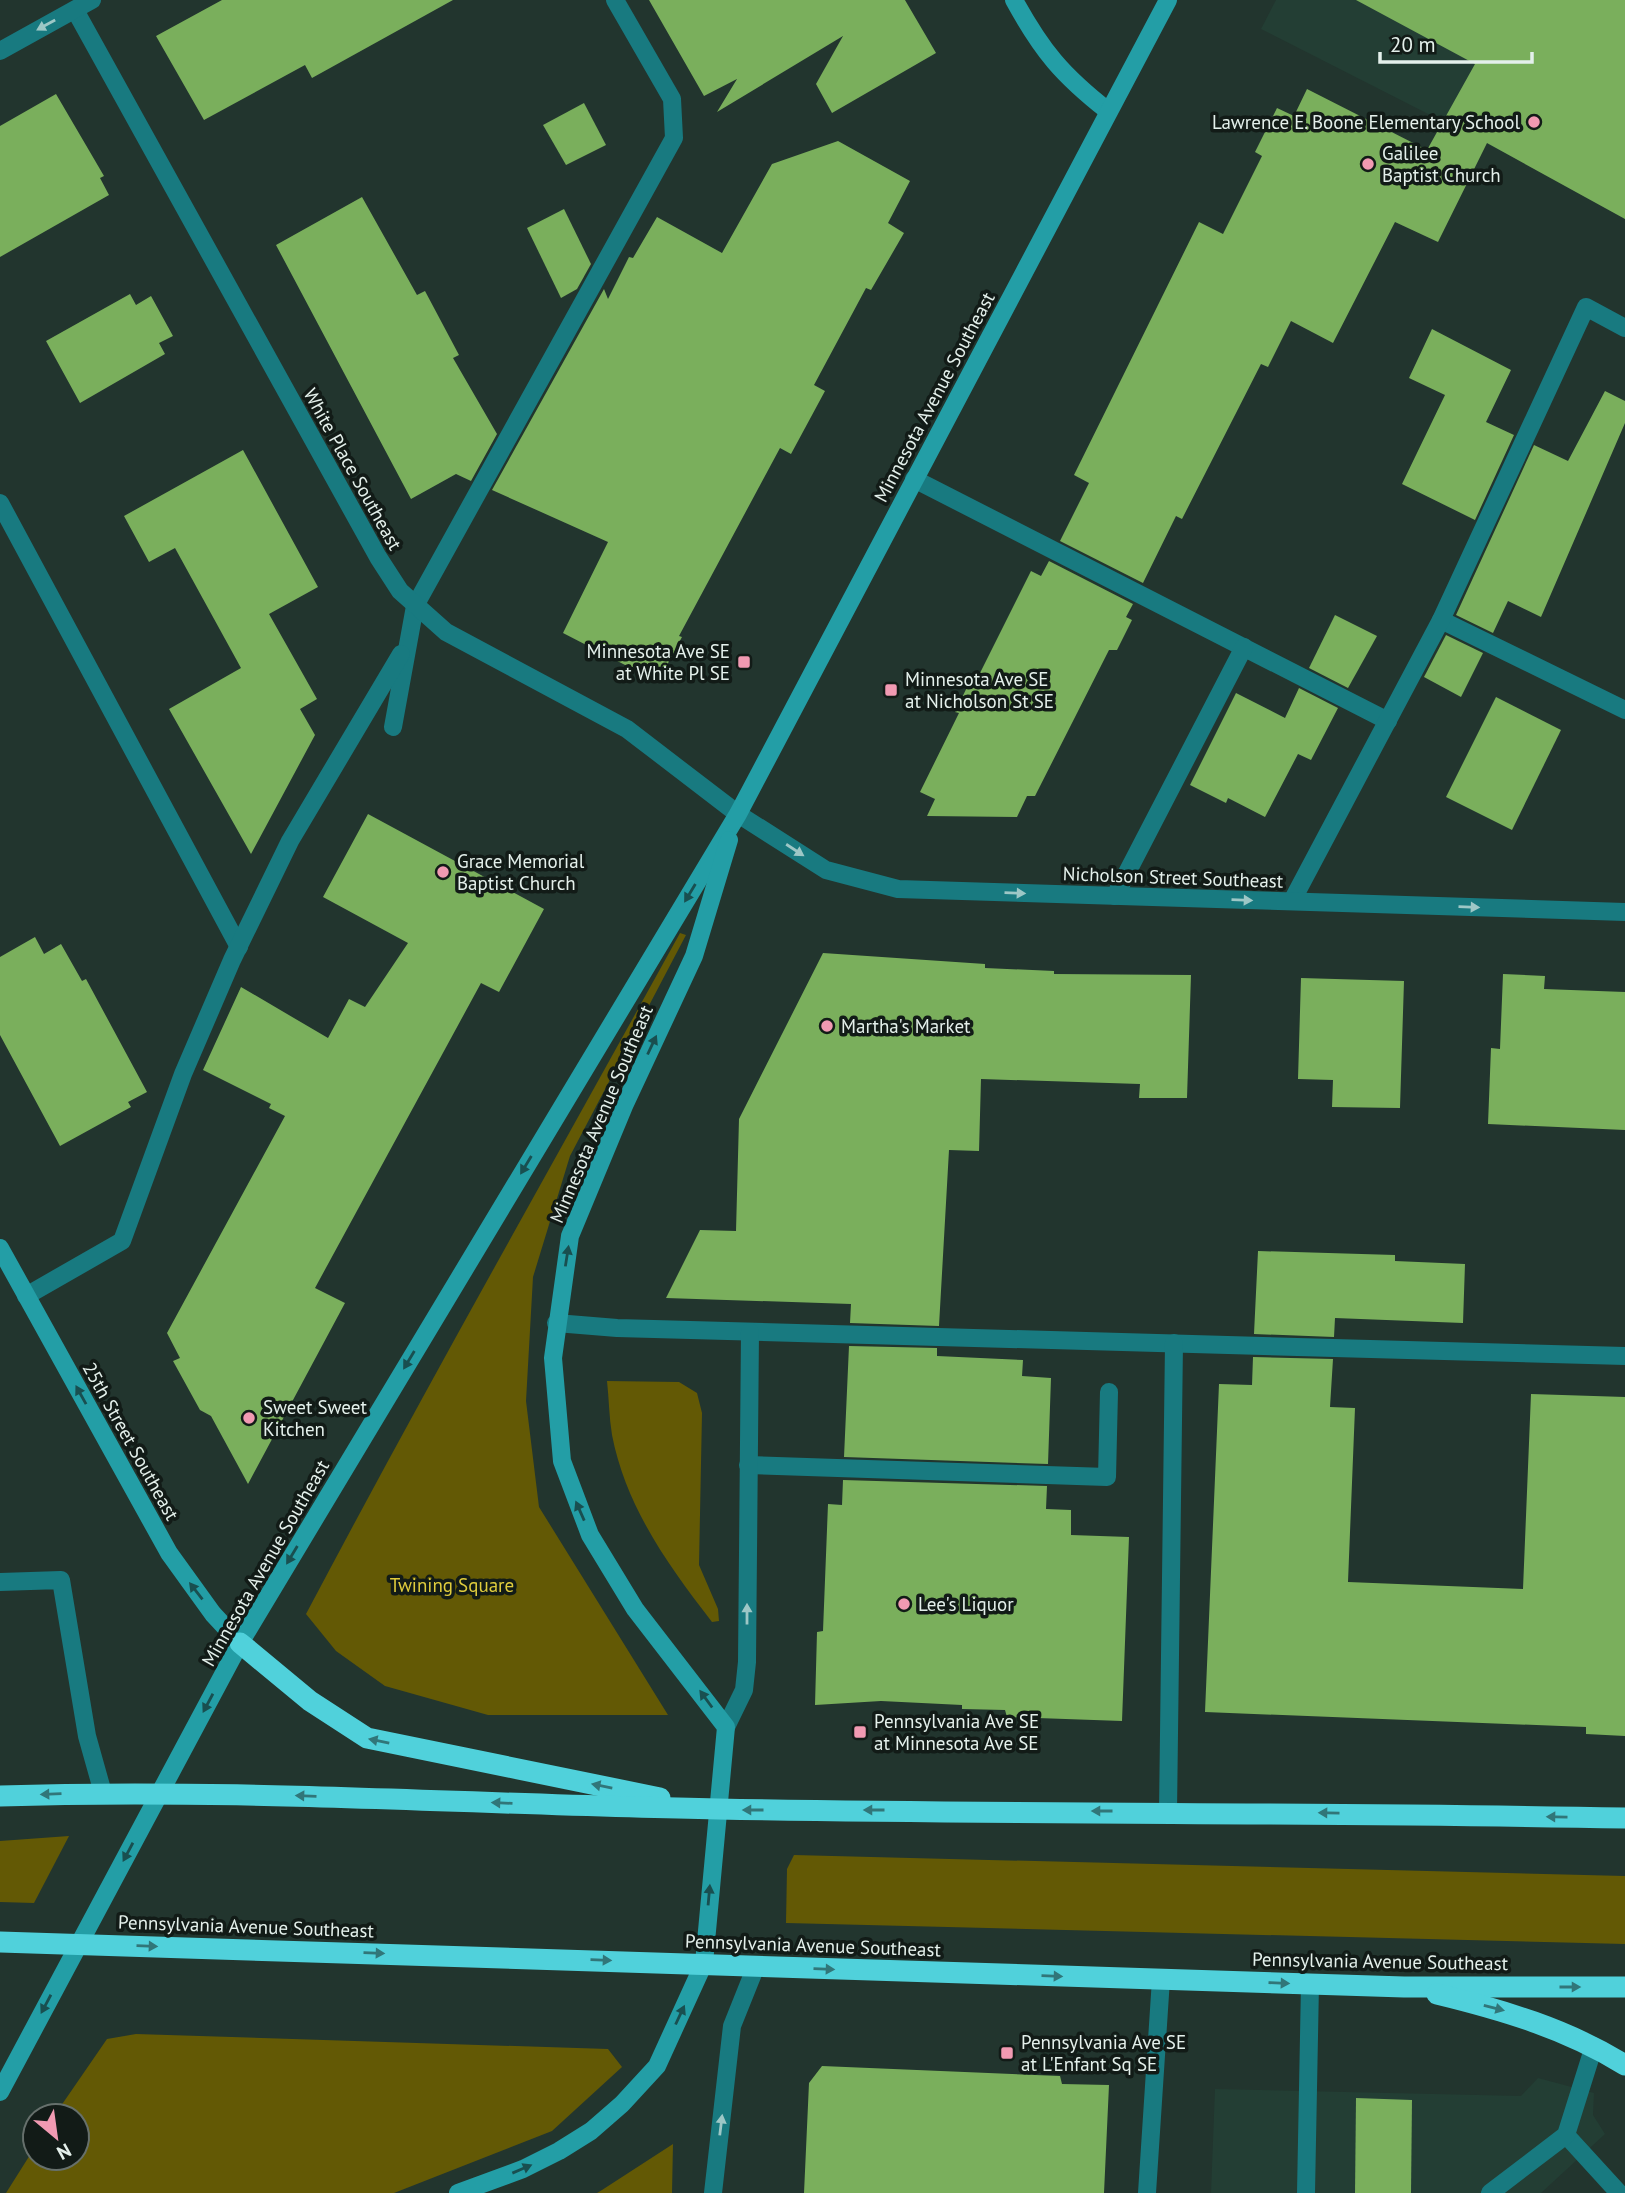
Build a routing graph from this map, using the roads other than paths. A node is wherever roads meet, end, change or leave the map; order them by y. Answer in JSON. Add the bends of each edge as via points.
{"nodes":[{"id":1,"x":92,"y":0,"type":"edge"},
{"id":2,"x":615,"y":0,"type":"edge"},
{"id":3,"x":1014,"y":0,"type":"edge"},
{"id":4,"x":1168,"y":0,"type":"edge"},
{"id":5,"x":75,"y":9,"type":"junction"},
{"id":6,"x":0,"y":51,"type":"edge"},
{"id":7,"x":1108,"y":111,"type":"junction"},
{"id":8,"x":1625,"y":328,"type":"edge"},
{"id":9,"x":914,"y":479,"type":"junction"},
{"id":10,"x":0,"y":503,"type":"edge"},
{"id":11,"x":415,"y":606,"type":"junction"},
{"id":12,"x":1441,"y":620,"type":"junction"},
{"id":13,"x":408,"y":642,"type":"junction"},
{"id":14,"x":1244,"y":648,"type":"junction"},
{"id":15,"x":1625,"y":710,"type":"edge"},
{"id":16,"x":1388,"y":721,"type":"junction"},
{"id":17,"x":393,"y":727,"type":"dead end"},
{"id":18,"x":738,"y":814,"type":"junction"},
{"id":19,"x":1115,"y":896,"type":"junction"},
{"id":20,"x":1292,"y":901,"type":"junction"},
{"id":21,"x":1625,"y":912,"type":"edge"},
{"id":22,"x":239,"y":947,"type":"junction"},
{"id":23,"x":0,"y":1248,"type":"edge"},
{"id":24,"x":26,"y":1296,"type":"junction"},
{"id":25,"x":556,"y":1323,"type":"junction"},
{"id":26,"x":750,"y":1332,"type":"junction"},
{"id":27,"x":1174,"y":1343,"type":"junction"},
{"id":28,"x":1625,"y":1356,"type":"edge"},
{"id":29,"x":1109,"y":1392,"type":"dead end"},
{"id":30,"x":748,"y":1465,"type":"junction"},
{"id":31,"x":0,"y":1582,"type":"edge"},
{"id":32,"x":240,"y":1643,"type":"junction"},
{"id":33,"x":726,"y":1727,"type":"junction"},
{"id":34,"x":161,"y":1792,"type":"junction"},
{"id":35,"x":103,"y":1793,"type":"junction"},
{"id":36,"x":0,"y":1796,"type":"edge"},
{"id":37,"x":717,"y":1809,"type":"junction"},
{"id":38,"x":1168,"y":1812,"type":"junction"},
{"id":39,"x":1625,"y":1818,"type":"edge"},
{"id":40,"x":0,"y":1942,"type":"edge"},
{"id":41,"x":78,"y":1944,"type":"junction"},
{"id":42,"x":704,"y":1963,"type":"junction"},
{"id":43,"x":756,"y":1966,"type":"junction"},
{"id":44,"x":1161,"y":1979,"type":"junction"},
{"id":45,"x":1310,"y":1984,"type":"junction"},
{"id":46,"x":1404,"y":1987,"type":"junction"},
{"id":47,"x":1625,"y":1987,"type":"edge"},
{"id":48,"x":1594,"y":2046,"type":"junction"},
{"id":49,"x":1625,"y":2065,"type":"edge"},
{"id":50,"x":0,"y":2092,"type":"edge"},
{"id":51,"x":1566,"y":2135,"type":"junction"},
{"id":52,"x":458,"y":2193,"type":"edge"},
{"id":53,"x":713,"y":2193,"type":"edge"},
{"id":54,"x":1147,"y":2193,"type":"edge"},
{"id":55,"x":1306,"y":2193,"type":"edge"},
{"id":56,"x":1490,"y":2193,"type":"edge"},
{"id":57,"x":1619,"y":2193,"type":"edge"}],
"edges":[{"from":1,"to":5,"type":"street"},
{"from":2,"to":11,"type":"street","via":[[672,99],[674,138]]},
{"from":3,"to":7,"type":"main road","via":[[1067,78]]},
{"from":4,"to":7,"type":"main road","name":"Minnesota Avenue Southeast"},
{"from":5,"to":6,"type":"street","one_way":true},
{"from":5,"to":11,"type":"street","name":"White Place Southeast","via":[[378,557]]},
{"from":7,"to":9,"type":"main road","name":"Minnesota Avenue Southeast"},
{"from":8,"to":12,"type":"street","via":[[1586,307]]},
{"from":9,"to":14,"type":"street"},
{"from":9,"to":18,"type":"main road","name":"Minnesota Avenue Southeast"},
{"from":10,"to":22,"type":"street"},
{"from":11,"to":13,"type":"street"},
{"from":11,"to":18,"type":"street","name":"White Place Southeast","via":[[446,632],[627,729]]},
{"from":12,"to":15,"type":"street"},
{"from":12,"to":16,"type":"street"},
{"from":13,"to":17,"type":"street"},
{"from":13,"to":22,"type":"street","via":[[290,841]]},
{"from":14,"to":16,"type":"street"},
{"from":14,"to":19,"type":"street"},
{"from":16,"to":20,"type":"street"},
{"from":18,"to":19,"type":"street","name":"Nicholson Street Southeast","one_way":true,"via":[[826,870],[898,889]]},
{"from":25,"to":18,"type":"main road","name":"Minnesota Avenue Southeast","one_way":true,"via":[[570,1236],[694,956]]},
{"from":18,"to":32,"type":"main road","name":"Minnesota Avenue Southeast","one_way":true},
{"from":19,"to":20,"type":"street","name":"Nicholson Street Southeast","one_way":true},
{"from":20,"to":21,"type":"street","name":"Nicholson Street Southeast","one_way":true},
{"from":22,"to":24,"type":"street","via":[[183,1074],[122,1241]]},
{"from":23,"to":24,"type":"main road","name":"25th Street Southeast"},
{"from":32,"to":24,"type":"main road","name":"25th Street Southeast","one_way":true,"via":[[169,1553]]},
{"from":25,"to":26,"type":"street"},
{"from":33,"to":25,"type":"main road","name":"Minnesota Avenue Southeast","one_way":true,"via":[[611,1573],[574,1498],[562,1461],[554,1395]]},
{"from":26,"to":27,"type":"street"},
{"from":26,"to":30,"type":"street"},
{"from":27,"to":28,"type":"street"},
{"from":27,"to":38,"type":"street"},
{"from":29,"to":30,"type":"street","via":[[1107,1477]]},
{"from":33,"to":30,"type":"street","one_way":true,"via":[[744,1690]]},
{"from":31,"to":35,"type":"street","via":[[61,1580],[88,1736]]},
{"from":32,"to":34,"type":"main road","name":"Minnesota Avenue Southeast","one_way":true},
{"from":37,"to":32,"type":"highway","one_way":true,"via":[[367,1738],[310,1701]]},
{"from":33,"to":37,"type":"main road"},
{"from":34,"to":35,"type":"highway"},
{"from":37,"to":34,"type":"highway","one_way":true},
{"from":34,"to":41,"type":"main road","name":"Minnesota Avenue Southeast","one_way":true},
{"from":35,"to":36,"type":"highway","one_way":true},
{"from":38,"to":37,"type":"highway","one_way":true},
{"from":42,"to":37,"type":"main road","one_way":true},
{"from":39,"to":38,"type":"highway","one_way":true},
{"from":40,"to":41,"type":"highway","name":"Pennsylvania Avenue Southeast"},
{"from":41,"to":42,"type":"highway","name":"Pennsylvania Avenue Southeast","one_way":true},
{"from":41,"to":50,"type":"main road","name":"Minnesota Avenue Southeast","one_way":true},
{"from":42,"to":43,"type":"highway","name":"Pennsylvania Avenue Southeast"},
{"from":52,"to":42,"type":"main road","one_way":true,"via":[[559,2151],[622,2104],[657,2066]]},
{"from":43,"to":44,"type":"highway","name":"Pennsylvania Avenue Southeast","one_way":true},
{"from":53,"to":43,"type":"street","one_way":true,"via":[[732,2026]]},
{"from":44,"to":45,"type":"highway","name":"Pennsylvania Avenue Southeast","one_way":true},
{"from":44,"to":54,"type":"street"},
{"from":45,"to":46,"type":"highway","name":"Pennsylvania Avenue Southeast"},
{"from":45,"to":55,"type":"street"},
{"from":46,"to":47,"type":"highway","name":"Pennsylvania Avenue Southeast","one_way":true},
{"from":46,"to":48,"type":"highway","one_way":true,"via":[[1505,2011]]},
{"from":48,"to":49,"type":"highway"},
{"from":48,"to":51,"type":"street"},
{"from":51,"to":56,"type":"street"},
{"from":51,"to":57,"type":"street"}]}
